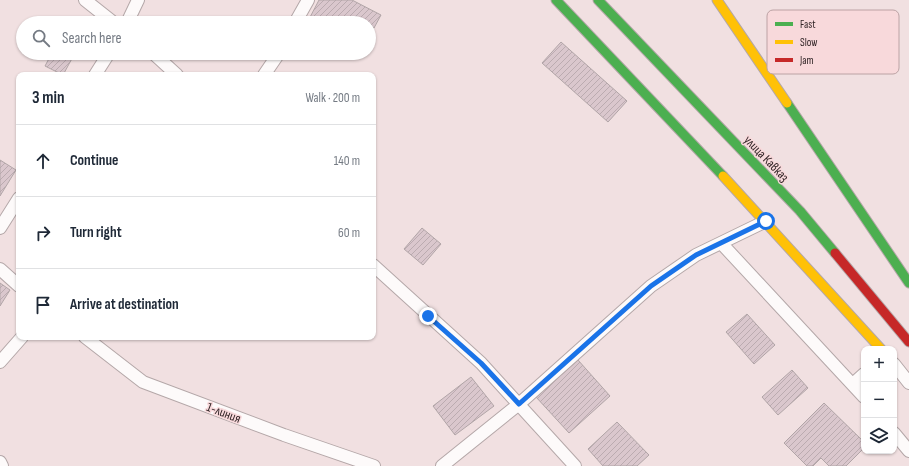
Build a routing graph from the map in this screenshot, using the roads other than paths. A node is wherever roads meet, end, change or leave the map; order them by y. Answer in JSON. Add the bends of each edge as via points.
{"nodes":[{"id":1,"x":85,"y":0,"type":"edge"},
{"id":2,"x":138,"y":0,"type":"edge"},
{"id":3,"x":308,"y":0,"type":"edge"},
{"id":4,"x":556,"y":0,"type":"edge"},
{"id":5,"x":598,"y":0,"type":"edge"},
{"id":6,"x":717,"y":0,"type":"edge"},
{"id":7,"x":105,"y":16,"type":"edge"},
{"id":8,"x":130,"y":16,"type":"edge"},
{"id":9,"x":299,"y":16,"type":"edge"},
{"id":10,"x":105,"y":60,"type":"edge"},
{"id":11,"x":161,"y":60,"type":"edge"},
{"id":12,"x":274,"y":60,"type":"edge"},
{"id":13,"x":98,"y":72,"type":"edge"},
{"id":14,"x":175,"y":72,"type":"edge"},
{"id":15,"x":266,"y":72,"type":"edge"},
{"id":16,"x":767,"y":74,"type":"edge"},
{"id":17,"x":767,"y":74,"type":"edge"},
{"id":18,"x":16,"y":203,"type":"edge"},
{"id":19,"x":766,"y":221,"type":"junction"},
{"id":20,"x":0,"y":228,"type":"edge"},
{"id":21,"x":722,"y":244,"type":"junction"},
{"id":22,"x":376,"y":268,"type":"edge"},
{"id":23,"x":0,"y":269,"type":"edge"},
{"id":24,"x":16,"y":283,"type":"edge"},
{"id":25,"x":909,"y":283,"type":"edge"},
{"id":26,"x":19,"y":340,"type":"edge"},
{"id":27,"x":89,"y":340,"type":"edge"},
{"id":28,"x":909,"y":342,"type":"edge"},
{"id":29,"x":878,"y":346,"type":"edge"},
{"id":30,"x":0,"y":362,"type":"edge"},
{"id":31,"x":897,"y":368,"type":"edge"},
{"id":32,"x":861,"y":377,"type":"edge"},
{"id":33,"x":909,"y":383,"type":"edge"},
{"id":34,"x":853,"y":384,"type":"junction"},
{"id":35,"x":861,"y":393,"type":"edge"},
{"id":36,"x":519,"y":404,"type":"junction"},
{"id":37,"x":897,"y":437,"type":"edge"},
{"id":38,"x":909,"y":451,"type":"edge"},
{"id":39,"x":0,"y":462,"type":"edge"},
{"id":40,"x":2,"y":466,"type":"edge"},
{"id":41,"x":374,"y":466,"type":"edge"},
{"id":42,"x":442,"y":466,"type":"edge"},
{"id":43,"x":575,"y":466,"type":"edge"}],
"edges":[{"from":1,"to":7,"type":"street"},
{"from":2,"to":8,"type":"street"},
{"from":3,"to":9,"type":"street"},
{"from":4,"to":19,"type":"main road"},
{"from":5,"to":28,"type":"main road","name":"улица Кавказ","via":[[800,211]]},
{"from":6,"to":17,"type":"main road"},
{"from":10,"to":13,"type":"street"},
{"from":11,"to":14,"type":"street"},
{"from":12,"to":15,"type":"street"},
{"from":16,"to":25,"type":"main road"},
{"from":18,"to":20,"type":"street"},
{"from":19,"to":21,"type":"street"},
{"from":19,"to":29,"type":"main road"},
{"from":21,"to":34,"type":"street"},
{"from":21,"to":36,"type":"street","via":[[696,255],[651,286]]},
{"from":22,"to":36,"type":"street","via":[[481,363]]},
{"from":23,"to":24,"type":"street"},
{"from":26,"to":30,"type":"street"},
{"from":27,"to":41,"type":"street","name":"1-линия","via":[[143,382]]},
{"from":31,"to":33,"type":"street"},
{"from":32,"to":34,"type":"street"},
{"from":34,"to":35,"type":"street"},
{"from":36,"to":42,"type":"street"},
{"from":36,"to":43,"type":"street"},
{"from":37,"to":38,"type":"street"},
{"from":39,"to":40,"type":"street"}]}
